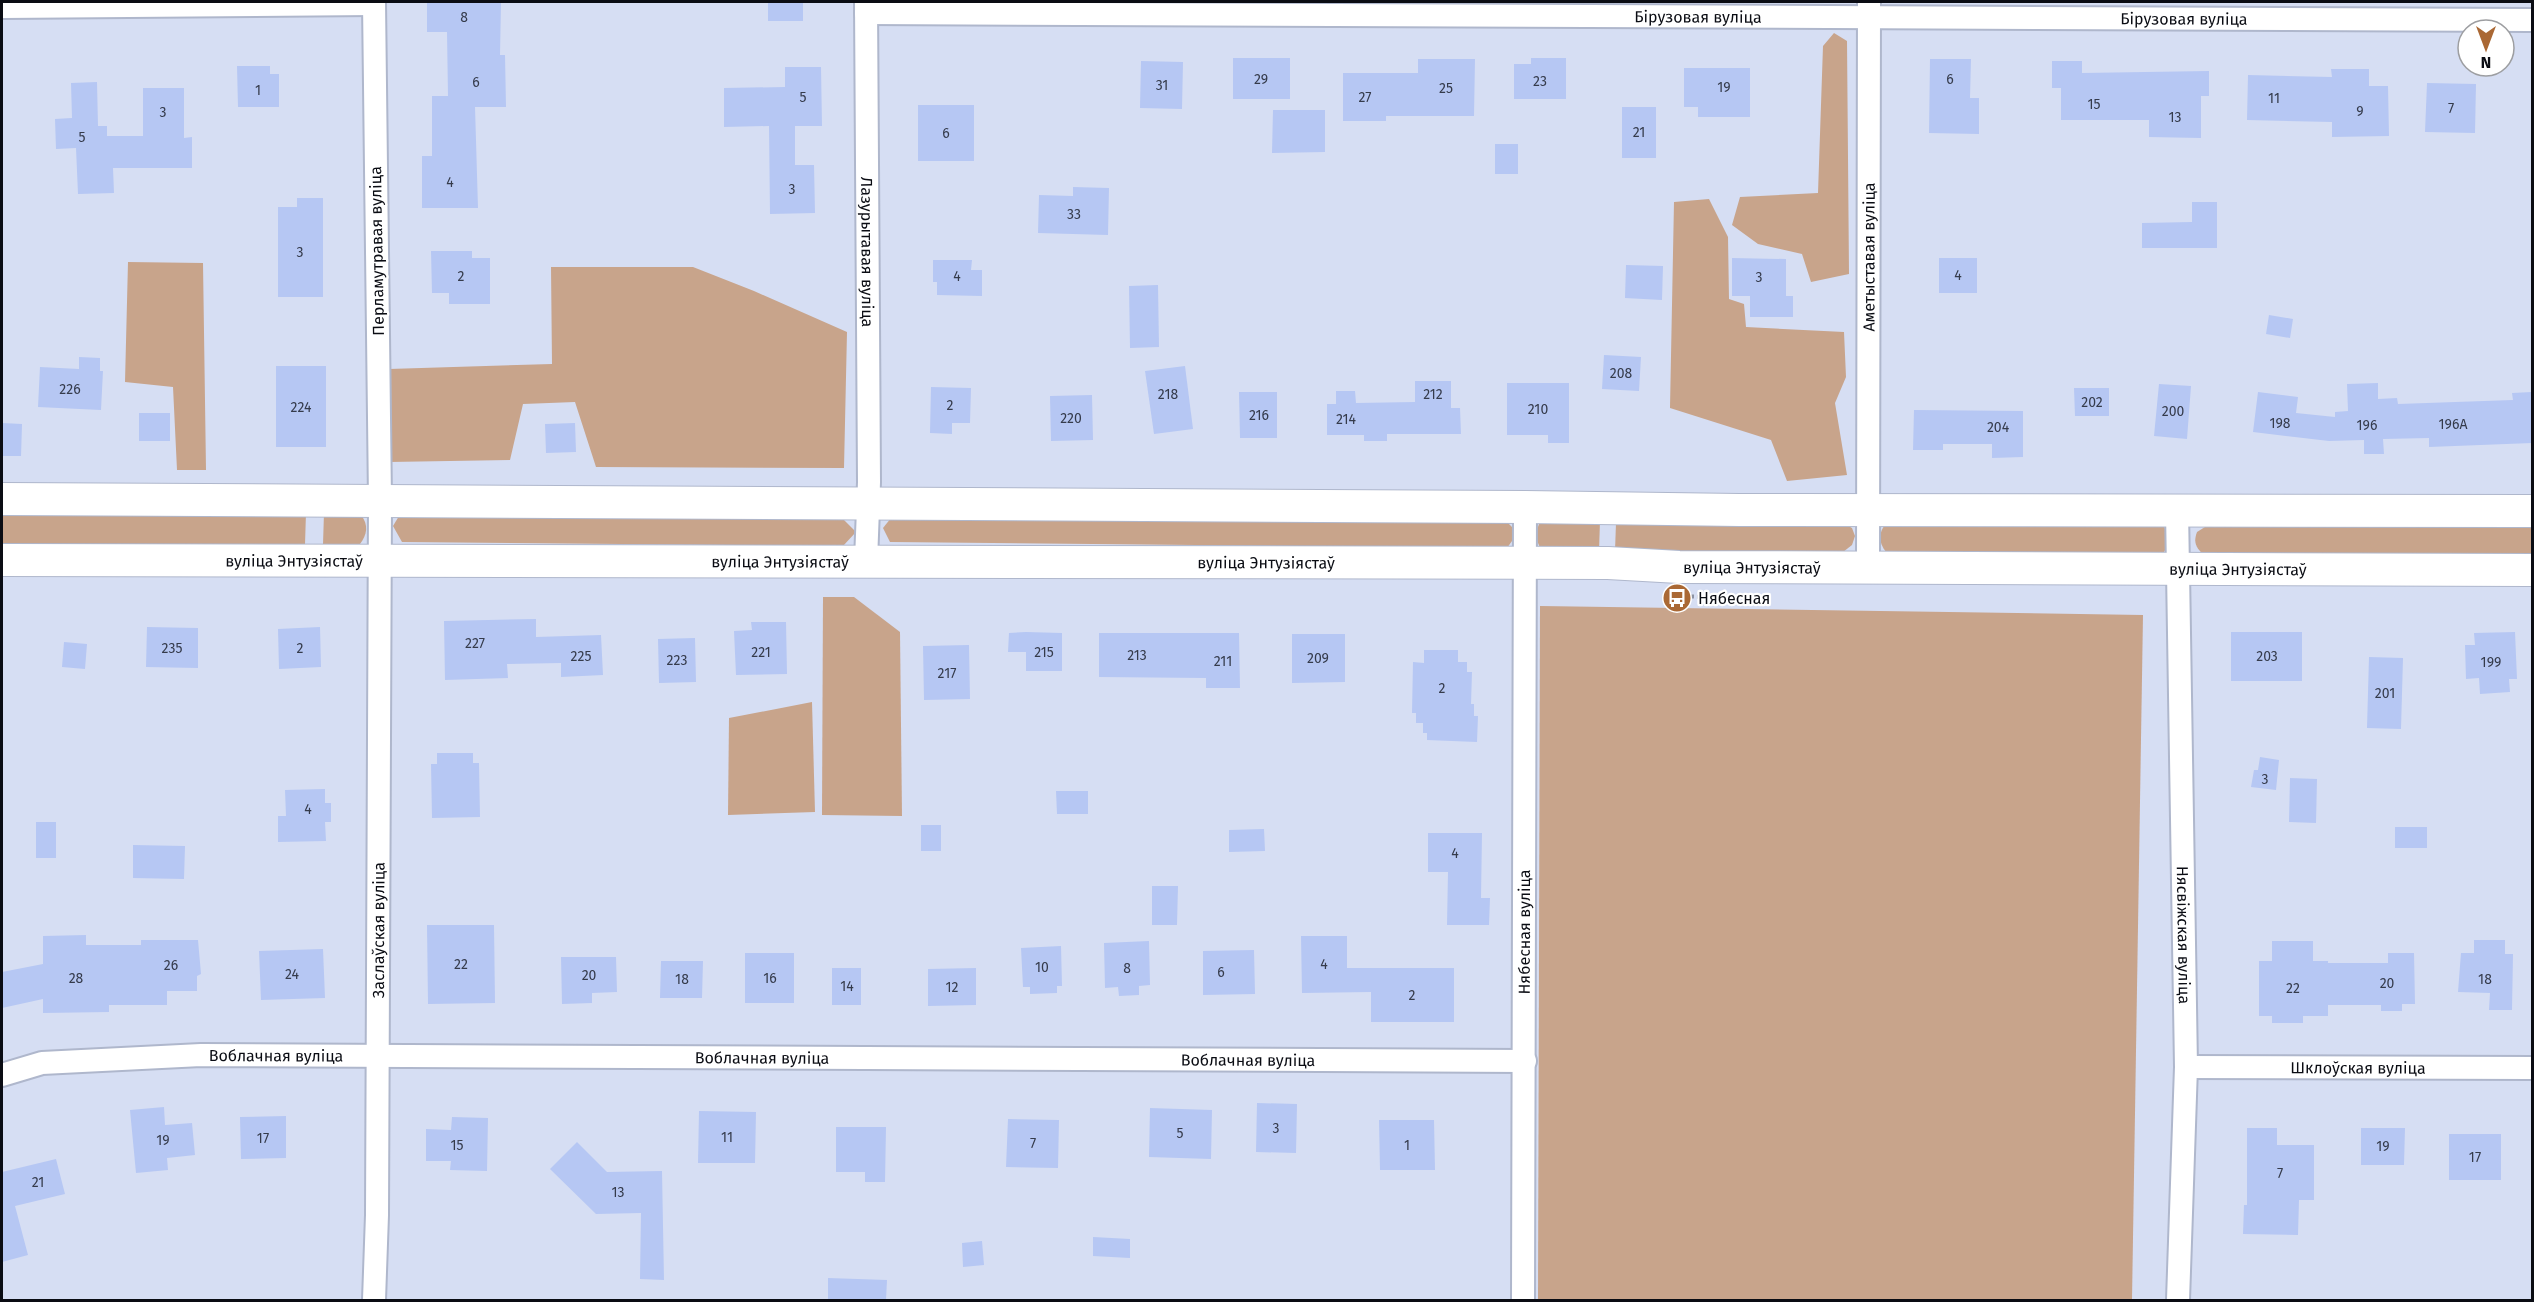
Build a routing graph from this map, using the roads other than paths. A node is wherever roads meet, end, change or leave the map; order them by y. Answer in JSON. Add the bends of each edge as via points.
{"nodes":[{"id":1,"x":374,"y":3,"type":"edge"},
{"id":2,"x":2,"y":7,"type":"edge"},
{"id":3,"x":866,"y":7,"type":"edge"},
{"id":4,"x":1869,"y":10,"type":"edge"},
{"id":5,"x":2532,"y":20,"type":"edge"},
{"id":6,"x":2,"y":499,"type":"edge"},
{"id":7,"x":380,"y":500,"type":"junction"},
{"id":8,"x":868,"y":504,"type":"junction"},
{"id":9,"x":1525,"y":507,"type":"junction"},
{"id":10,"x":2177,"y":509,"type":"junction"},
{"id":11,"x":1867,"y":510,"type":"junction"},
{"id":12,"x":2532,"y":511,"type":"edge"},
{"id":13,"x":2,"y":560,"type":"edge"},
{"id":14,"x":379,"y":560,"type":"junction"},
{"id":15,"x":866,"y":561,"type":"junction"},
{"id":16,"x":1525,"y":564,"type":"junction"},
{"id":17,"x":1868,"y":567,"type":"junction"},
{"id":18,"x":2177,"y":569,"type":"junction"},
{"id":19,"x":2532,"y":570,"type":"edge"},
{"id":20,"x":376,"y":1057,"type":"junction"},
{"id":21,"x":1525,"y":1061,"type":"junction"},
{"id":22,"x":2186,"y":1067,"type":"junction"},
{"id":23,"x":2532,"y":1068,"type":"edge"},
{"id":24,"x":2,"y":1075,"type":"edge"},
{"id":25,"x":374,"y":1300,"type":"edge"},
{"id":26,"x":1523,"y":1300,"type":"edge"},
{"id":27,"x":2178,"y":1300,"type":"edge"}],
"edges":[{"from":1,"to":2,"type":"street"},
{"from":1,"to":7,"type":"street","name":"Перламутравая вуліца"},
{"from":3,"to":4,"type":"street","name":"Бірузовая вуліца"},
{"from":3,"to":8,"type":"street","name":"Лазурытавая вуліца"},
{"from":4,"to":5,"type":"street","name":"Бірузовая вуліца"},
{"from":4,"to":11,"type":"street","name":"Аметыставая вуліца"},
{"from":6,"to":7,"type":"street"},
{"from":7,"to":8,"type":"street"},
{"from":7,"to":14,"type":"street","name":"Перламутравая вуліца"},
{"from":8,"to":9,"type":"street"},
{"from":8,"to":15,"type":"street","name":"Лазурытавая вуліца"},
{"from":9,"to":11,"type":"street"},
{"from":9,"to":16,"type":"street","name":"Нябесная вуліца"},
{"from":10,"to":11,"type":"street"},
{"from":10,"to":12,"type":"street"},
{"from":10,"to":18,"type":"street","name":"Нясвіжская вуліца"},
{"from":11,"to":17,"type":"street","name":"Аметыставая вуліца"},
{"from":13,"to":14,"type":"street","name":"вуліца Энтузіястаў"},
{"from":14,"to":15,"type":"street","name":"вуліца Энтузіястаў"},
{"from":14,"to":20,"type":"street","name":"Заслаўская вуліца"},
{"from":15,"to":16,"type":"street","name":"вуліца Энтузіястаў"},
{"from":16,"to":17,"type":"street","name":"вуліца Энтузіястаў"},
{"from":16,"to":21,"type":"street","name":"Нябесная вуліца"},
{"from":17,"to":18,"type":"street","name":"вуліца Энтузіястаў"},
{"from":18,"to":19,"type":"street","name":"вуліца Энтузіястаў"},
{"from":18,"to":22,"type":"street","name":"Нясвіжская вуліца"},
{"from":20,"to":21,"type":"street","name":"Воблачная вуліца"},
{"from":20,"to":24,"type":"street","name":"Воблачная вуліца","via":[[190,1055],[42,1063]]},
{"from":20,"to":25,"type":"street","name":"Заслаўская вуліца"},
{"from":21,"to":26,"type":"street","name":"Нябесная вуліца"},
{"from":22,"to":23,"type":"street","name":"Шклоўская вуліца"},
{"from":22,"to":27,"type":"street","name":"Нясвіжская вуліца"}]}
